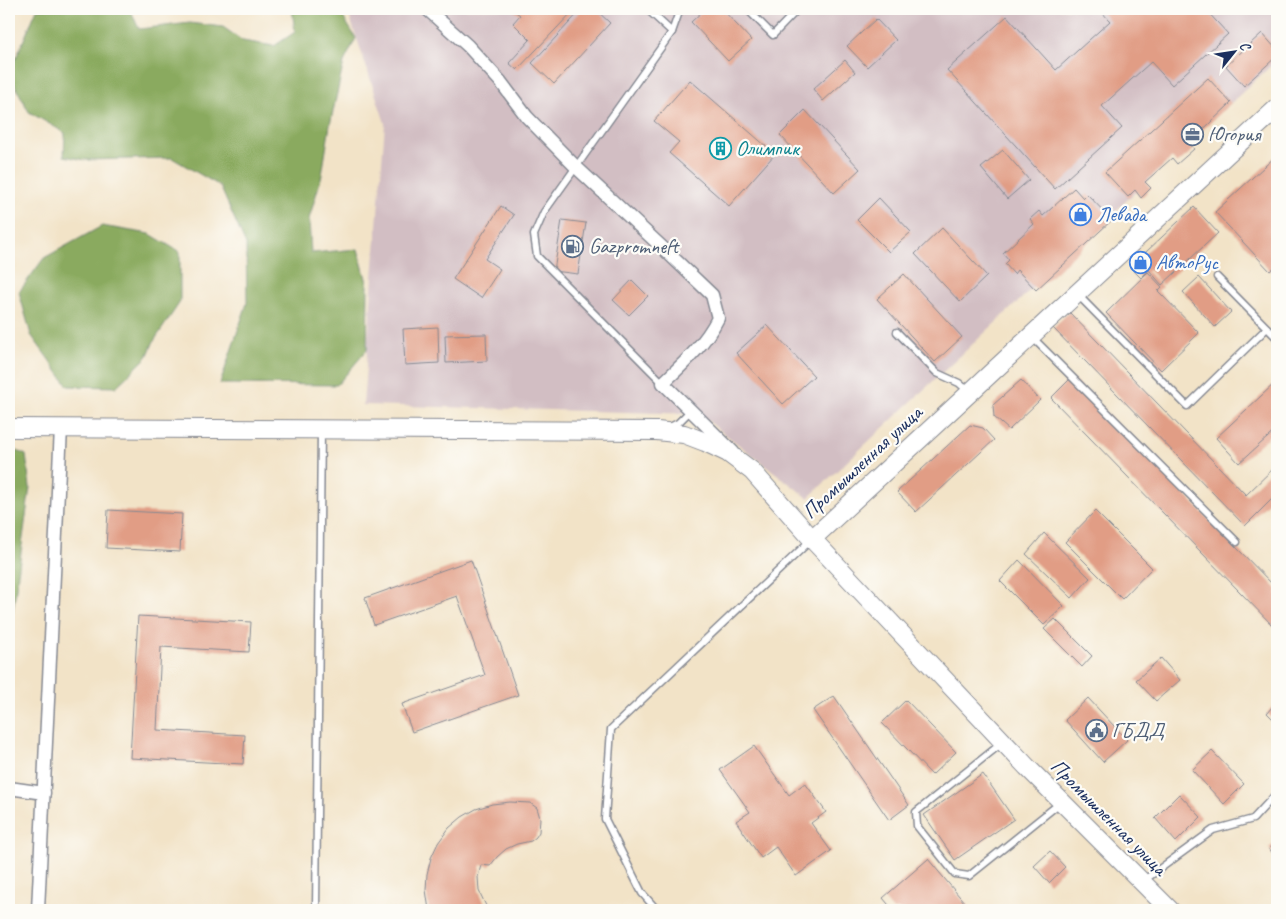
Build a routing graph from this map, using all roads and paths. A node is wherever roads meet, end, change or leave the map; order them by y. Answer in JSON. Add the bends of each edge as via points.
{"nodes":[{"id":1,"x":427,"y":9,"type":"edge"},
{"id":2,"x":647,"y":9,"type":"edge"},
{"id":3,"x":680,"y":9,"type":"edge"},
{"id":4,"x":747,"y":9,"type":"edge"},
{"id":5,"x":798,"y":9,"type":"edge"},
{"id":6,"x":672,"y":32,"type":"junction"},
{"id":7,"x":1277,"y":108,"type":"edge"},
{"id":8,"x":576,"y":167,"type":"junction"},
{"id":9,"x":1218,"y":278,"type":"dead end"},
{"id":10,"x":1077,"y":293,"type":"junction"},
{"id":11,"x":1267,"y":328,"type":"junction"},
{"id":12,"x":898,"y":332,"type":"dead end"},
{"id":13,"x":1031,"y":336,"type":"junction"},
{"id":14,"x":1277,"y":338,"type":"edge"},
{"id":15,"x":663,"y":383,"type":"junction"},
{"id":16,"x":969,"y":392,"type":"junction"},
{"id":17,"x":691,"y":410,"type":"junction"},
{"id":18,"x":9,"y":428,"type":"edge"},
{"id":19,"x":61,"y":428,"type":"junction"},
{"id":20,"x":321,"y":429,"type":"junction"},
{"id":21,"x":657,"y":431,"type":"junction"},
{"id":22,"x":752,"y":471,"type":"junction"},
{"id":23,"x":812,"y":539,"type":"junction"},
{"id":24,"x":1237,"y":542,"type":"dead end"},
{"id":25,"x":1004,"y":742,"type":"junction"},
{"id":26,"x":9,"y":788,"type":"edge"},
{"id":27,"x":44,"y":793,"type":"junction"},
{"id":28,"x":1277,"y":793,"type":"edge"},
{"id":29,"x":1062,"y":802,"type":"junction"},
{"id":30,"x":1142,"y":882,"type":"junction"},
{"id":31,"x":38,"y":910,"type":"edge"},
{"id":32,"x":316,"y":910,"type":"edge"},
{"id":33,"x":657,"y":910,"type":"edge"},
{"id":34,"x":1170,"y":910,"type":"edge"}],
"edges":[{"from":1,"to":8,"type":"street","via":[[468,46],[527,117]]},
{"from":2,"to":6,"type":"lane"},
{"from":3,"to":6,"type":"lane"},
{"from":4,"to":5,"type":"lane","via":[[773,35]]},
{"from":6,"to":8,"type":"lane"},
{"from":7,"to":10,"type":"main road","name":"Промышленная улица"},
{"from":8,"to":15,"type":"lane","via":[[544,212],[534,236],[537,256]]},
{"from":8,"to":15,"type":"street","via":[[712,295],[718,318],[689,358]]},
{"from":9,"to":11,"type":"lane"},
{"from":10,"to":11,"type":"lane","via":[[1187,406]]},
{"from":10,"to":13,"type":"main road","name":"Промышленная улица"},
{"from":11,"to":14,"type":"lane"},
{"from":12,"to":16,"type":"lane","via":[[937,373],[959,383]]},
{"from":13,"to":16,"type":"main road","name":"Промышленная улица"},
{"from":13,"to":24,"type":"lane"},
{"from":15,"to":17,"type":"street"},
{"from":16,"to":23,"type":"main road","name":"Промышленная улица"},
{"from":17,"to":21,"type":"lane","via":[[672,427]]},
{"from":17,"to":22,"type":"street"},
{"from":18,"to":19,"type":"main road"},
{"from":19,"to":20,"type":"main road"},
{"from":19,"to":27,"type":"street"},
{"from":20,"to":21,"type":"main road"},
{"from":20,"to":32,"type":"lane"},
{"from":21,"to":22,"type":"main road","via":[[684,434],[705,442],[728,453]]},
{"from":22,"to":23,"type":"main road"},
{"from":23,"to":25,"type":"main road","name":"Промышленная улица"},
{"from":23,"to":33,"type":"lane","via":[[611,729],[605,819],[642,893]]},
{"from":25,"to":29,"type":"main road","name":"Промышленная улица"},
{"from":25,"to":29,"type":"lane","via":[[916,812],[918,826],[955,874],[969,876]]},
{"from":26,"to":27,"type":"street"},
{"from":27,"to":31,"type":"street"},
{"from":28,"to":30,"type":"lane","via":[[1252,820],[1213,830]]},
{"from":29,"to":30,"type":"main road","name":"Промышленная улица"},
{"from":30,"to":34,"type":"main road","name":"Промышленная улица"}]}
